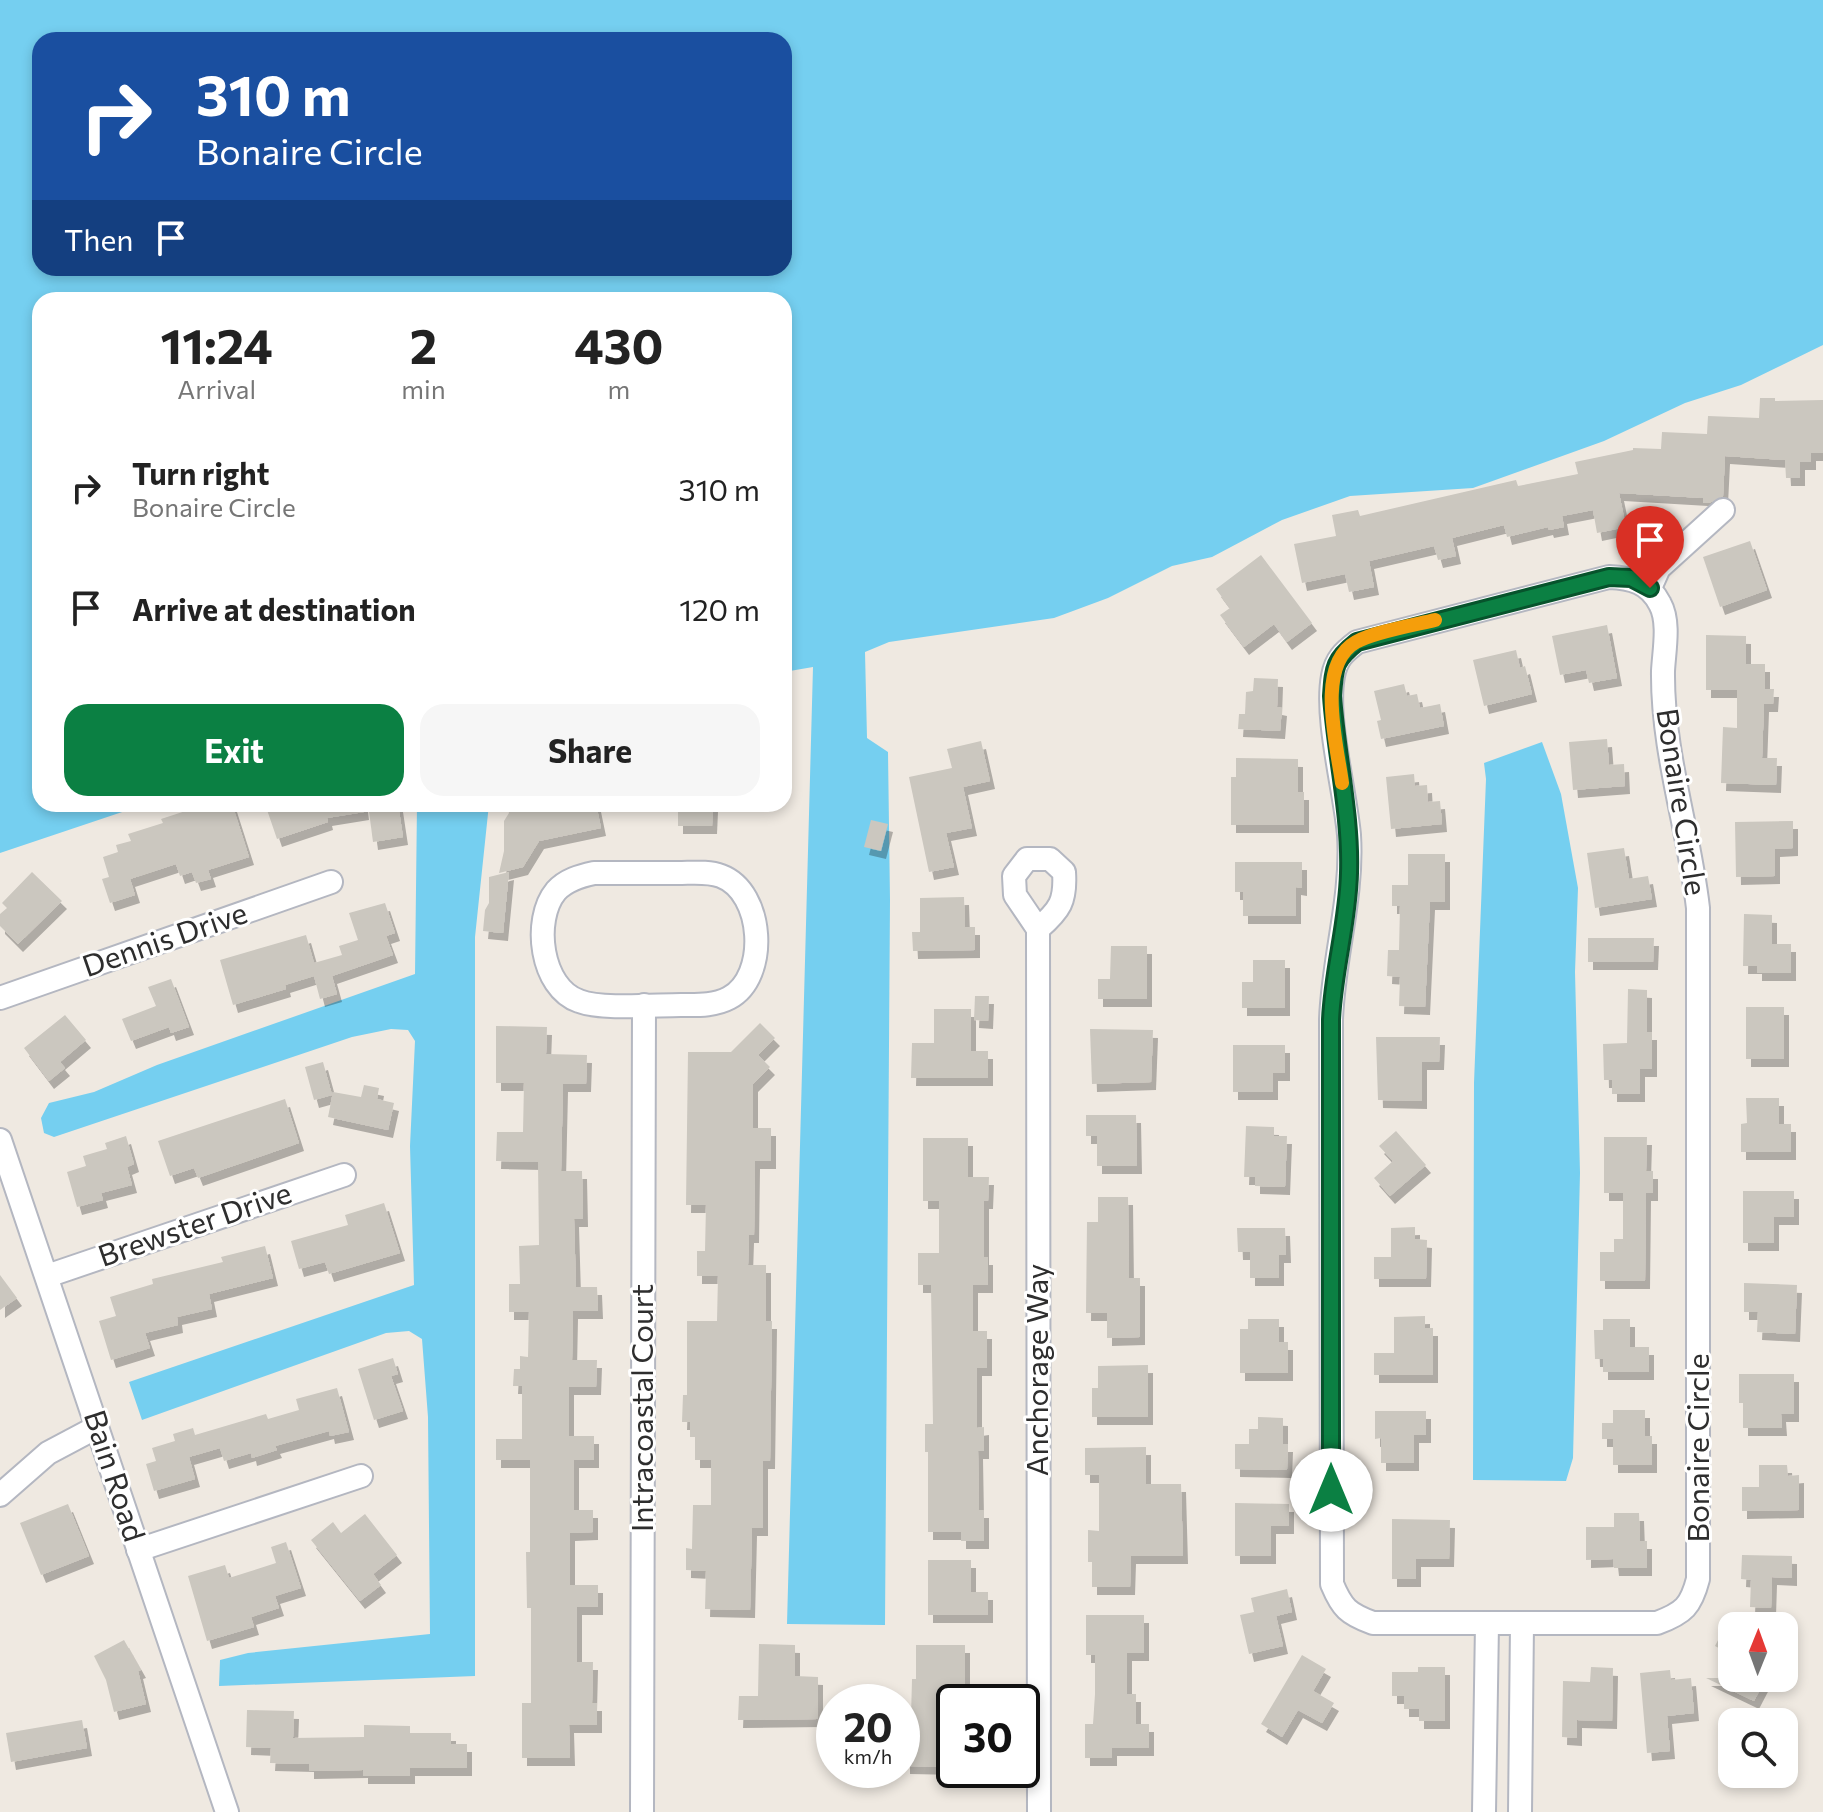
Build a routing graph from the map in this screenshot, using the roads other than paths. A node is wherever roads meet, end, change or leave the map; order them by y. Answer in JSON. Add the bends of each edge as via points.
{"nodes":[{"id":1,"x":1723,"y":510,"type":"dead end"},
{"id":2,"x":1650,"y":588,"type":"junction"},
{"id":3,"x":331,"y":882,"type":"dead end"},
{"id":4,"x":1038,"y":929,"type":"dead end"},
{"id":5,"x":0,"y":998,"type":"edge"},
{"id":6,"x":644,"y":1005,"type":"junction"},
{"id":7,"x":0,"y":1140,"type":"edge"},
{"id":8,"x":344,"y":1175,"type":"dead end"},
{"id":9,"x":47,"y":1276,"type":"junction"},
{"id":10,"x":97,"y":1427,"type":"junction"},
{"id":11,"x":361,"y":1476,"type":"dead end"},
{"id":12,"x":0,"y":1495,"type":"edge"},
{"id":13,"x":138,"y":1550,"type":"junction"},
{"id":14,"x":1487,"y":1624,"type":"junction"},
{"id":15,"x":1522,"y":1624,"type":"junction"},
{"id":16,"x":227,"y":1812,"type":"edge"},
{"id":17,"x":642,"y":1812,"type":"edge"},
{"id":18,"x":1039,"y":1812,"type":"edge"},
{"id":19,"x":1484,"y":1812,"type":"edge"},
{"id":20,"x":1520,"y":1812,"type":"edge"}],
"edges":[{"from":1,"to":2,"type":"street","via":[[1659,568]]},
{"from":2,"to":14,"type":"street","name":"Bonaire Circle","via":[[1631,578],[1609,577],[1418,624],[1357,642],[1339,656],[1333,676],[1349,874],[1331,1020],[1332,1584],[1339,1603],[1373,1623]]},
{"from":2,"to":15,"type":"street","name":"Bonaire Circle","via":[[1662,606],[1666,734],[1698,908],[1698,1579],[1693,1599],[1678,1615],[1657,1623]]},
{"from":3,"to":5,"type":"street","name":"Dennis Drive"},
{"from":4,"to":18,"type":"street","name":"Anchorage Way"},
{"from":6,"to":6,"type":"street","via":[[709,1005],[730,998],[745,983],[754,965],[755,925],[751,903],[738,887],[720,876],[700,873],[594,873],[573,878],[556,891],[546,911],[545,953],[548,972],[561,991],[580,1002]]},
{"from":6,"to":17,"type":"street","name":"Intracoastal Court"},
{"from":7,"to":9,"type":"street","name":"Bain Road"},
{"from":8,"to":9,"type":"street","name":"Brewster Drive"},
{"from":9,"to":10,"type":"street","name":"Bain Road"},
{"from":10,"to":12,"type":"street","via":[[48,1453]]},
{"from":10,"to":13,"type":"street","name":"Bain Road"},
{"from":11,"to":13,"type":"street"},
{"from":13,"to":16,"type":"street","name":"Bain Road"},
{"from":14,"to":15,"type":"street","name":"Bonaire Circle"},
{"from":14,"to":19,"type":"street"},
{"from":15,"to":20,"type":"street"}]}
